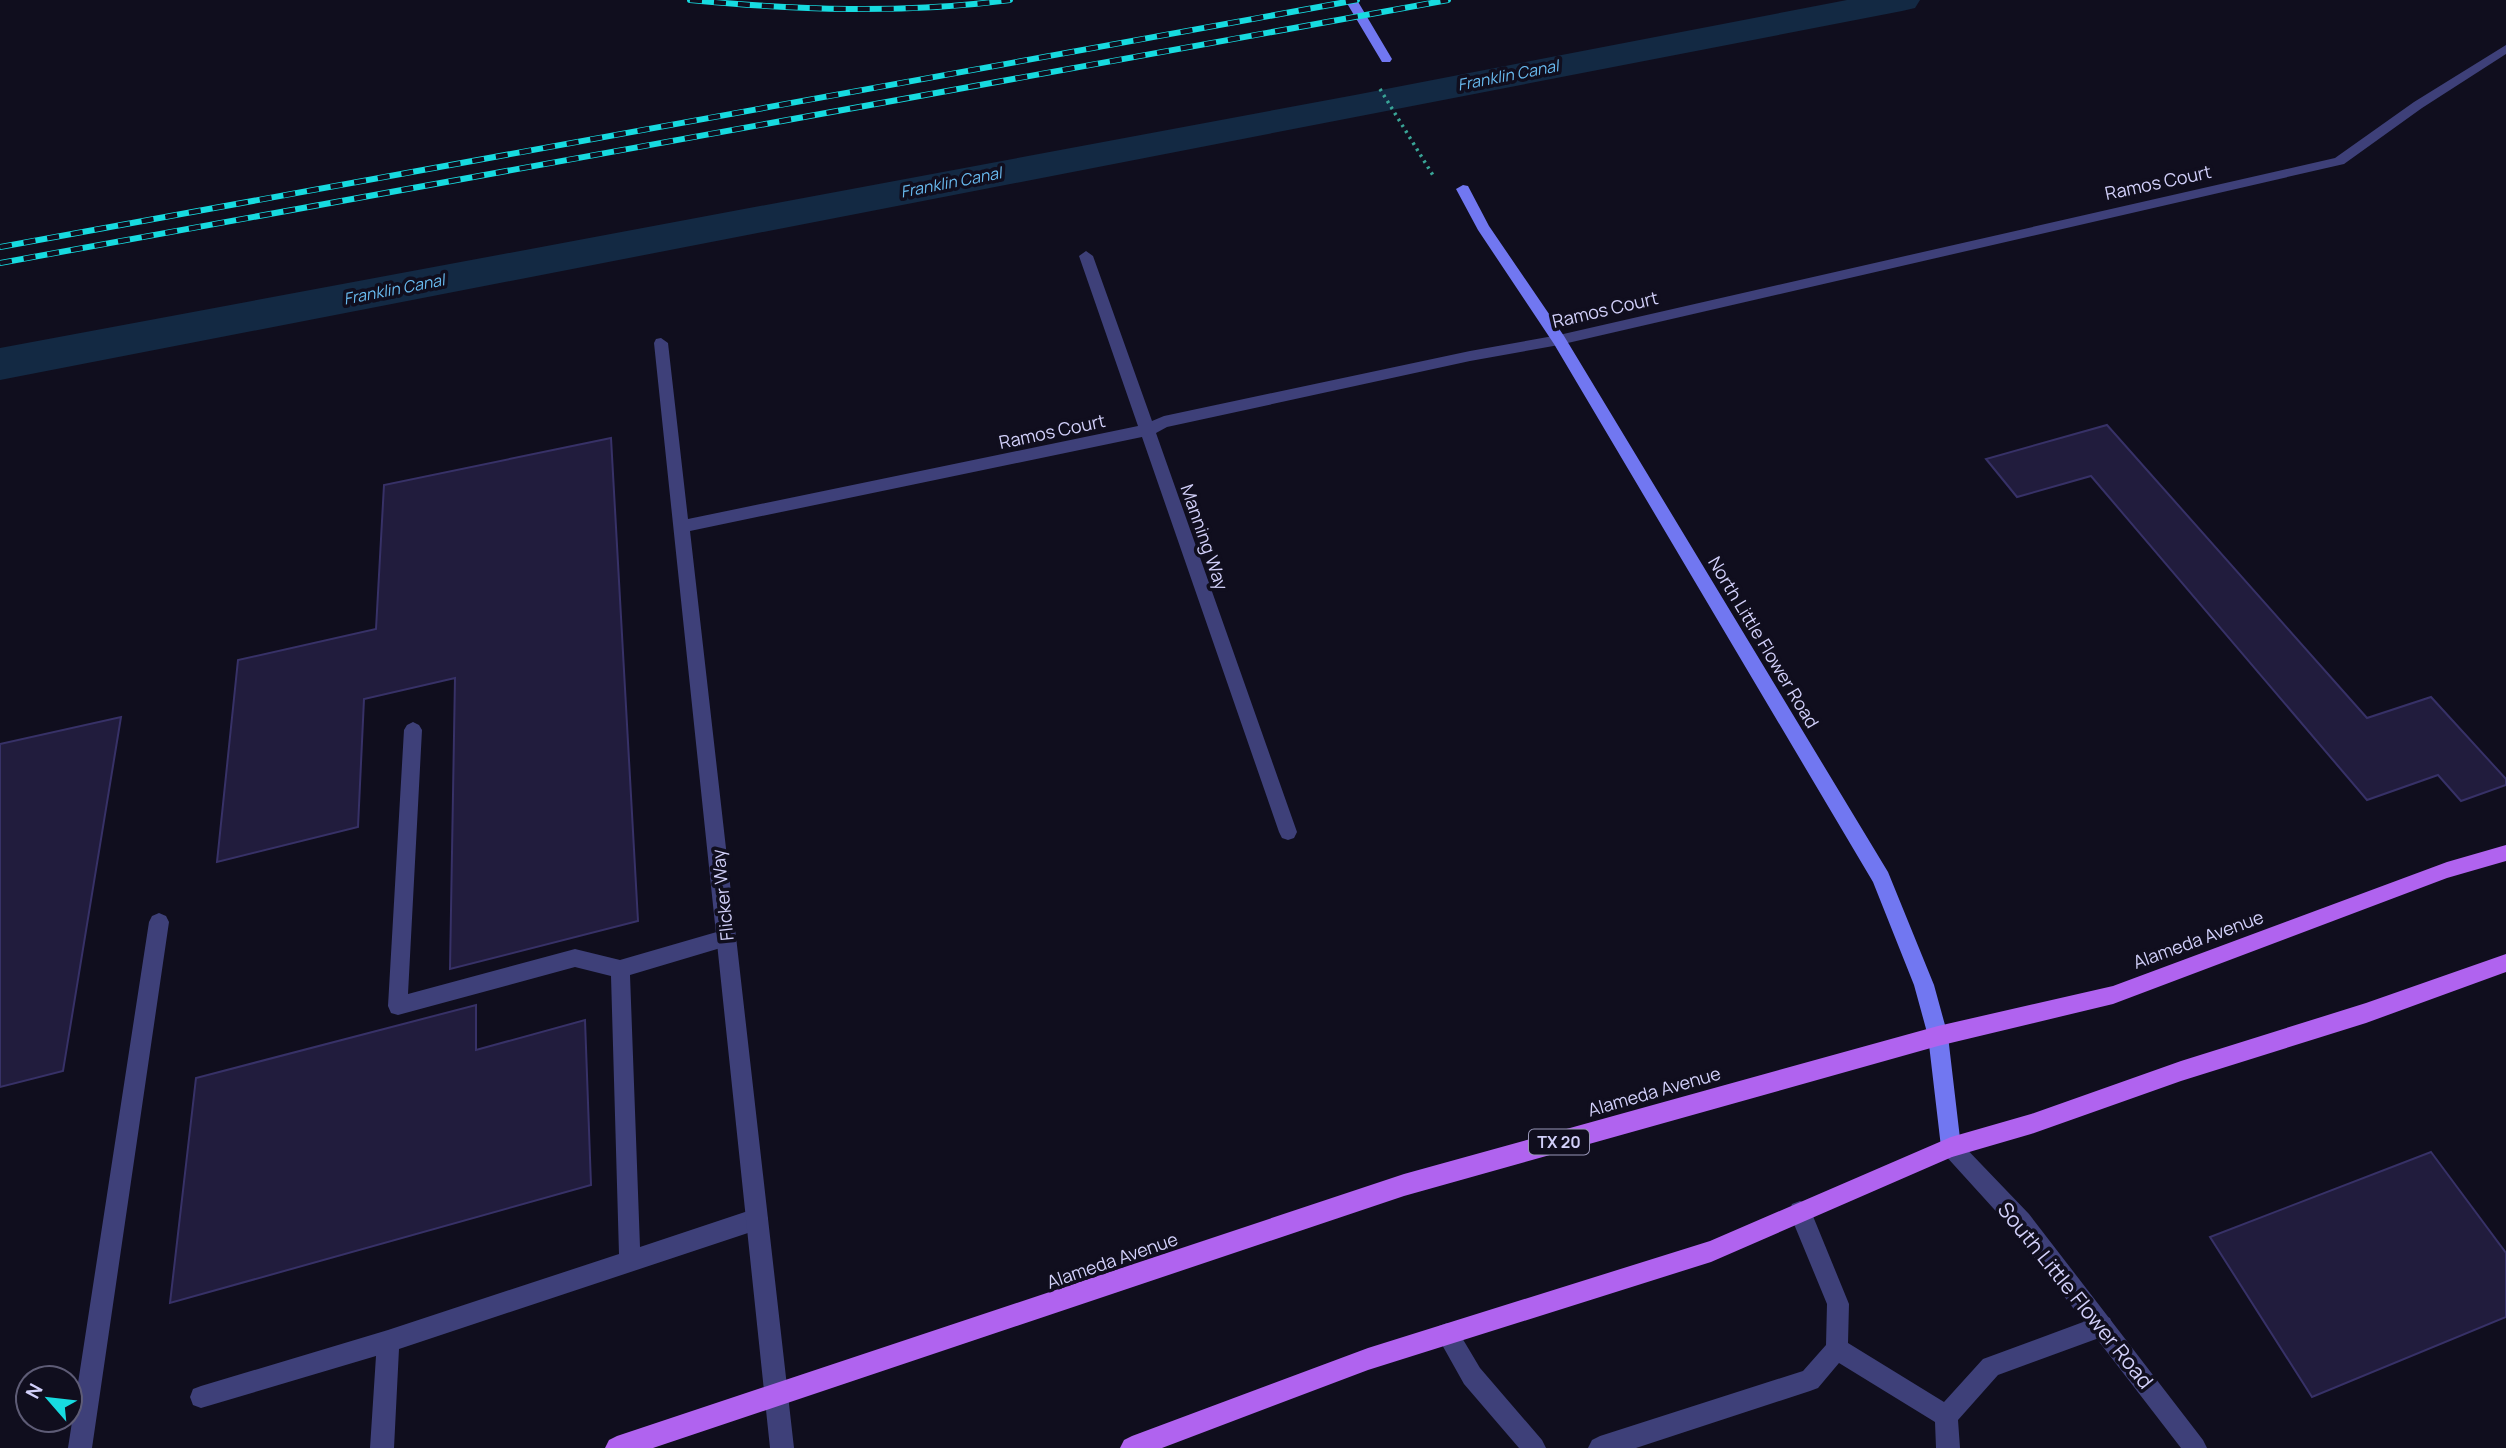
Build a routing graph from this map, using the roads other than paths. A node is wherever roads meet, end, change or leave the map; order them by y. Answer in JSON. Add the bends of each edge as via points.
{"nodes":[{"id":1,"x":1352,"y":0,"type":"edge"},
{"id":2,"x":2506,"y":49,"type":"edge"},
{"id":3,"x":1385,"y":59,"type":"dead end"},
{"id":4,"x":1463,"y":189,"type":"road end"},
{"id":5,"x":1086,"y":256,"type":"dead end"},
{"id":6,"x":1559,"y":340,"type":"junction"},
{"id":7,"x":661,"y":343,"type":"dead end"},
{"id":8,"x":1147,"y":430,"type":"junction"},
{"id":9,"x":681,"y":527,"type":"junction"},
{"id":10,"x":413,"y":730,"type":"dead end"},
{"id":11,"x":1288,"y":832,"type":"dead end"},
{"id":12,"x":2506,"y":853,"type":"edge"},
{"id":13,"x":159,"y":922,"type":"dead end"},
{"id":14,"x":727,"y":938,"type":"junction"},
{"id":15,"x":2506,"y":963,"type":"edge"},
{"id":16,"x":620,"y":970,"type":"junction"},
{"id":17,"x":1938,"y":1036,"type":"junction"},
{"id":18,"x":1951,"y":1147,"type":"junction"},
{"id":19,"x":1800,"y":1212,"type":"junction"},
{"id":20,"x":757,"y":1219,"type":"junction"},
{"id":21,"x":630,"y":1261,"type":"junction"},
{"id":22,"x":2102,"y":1326,"type":"junction"},
{"id":23,"x":1447,"y":1334,"type":"junction"},
{"id":24,"x":388,"y":1341,"type":"junction"},
{"id":25,"x":1837,"y":1349,"type":"junction"},
{"id":26,"x":201,"y":1397,"type":"dead end"},
{"id":27,"x":776,"y":1397,"type":"junction"},
{"id":28,"x":1946,"y":1416,"type":"junction"},
{"id":29,"x":80,"y":1448,"type":"edge"},
{"id":30,"x":382,"y":1448,"type":"edge"},
{"id":31,"x":617,"y":1448,"type":"edge"},
{"id":32,"x":782,"y":1448,"type":"edge"},
{"id":33,"x":1132,"y":1448,"type":"edge"},
{"id":34,"x":1534,"y":1448,"type":"edge"},
{"id":35,"x":1600,"y":1448,"type":"edge"},
{"id":36,"x":1948,"y":1448,"type":"edge"},
{"id":37,"x":2195,"y":1448,"type":"edge"}],
"edges":[{"from":1,"to":3,"type":"street"},
{"from":2,"to":6,"type":"street","name":"Ramos Court","via":[[2339,161]]},
{"from":4,"to":6,"type":"street","name":"North Little Flower Road","via":[[1483,227]]},
{"from":5,"to":8,"type":"street","name":"Manning Way"},
{"from":6,"to":8,"type":"street","name":"Ramos Court","via":[[1164,422]]},
{"from":6,"to":17,"type":"street","name":"North Little Flower Road","via":[[1881,878],[1924,985]]},
{"from":7,"to":9,"type":"street","name":"Flicker Way"},
{"from":8,"to":9,"type":"street","name":"Ramos Court"},
{"from":8,"to":11,"type":"street","name":"Manning Way"},
{"from":9,"to":14,"type":"street","name":"Flicker Way"},
{"from":10,"to":16,"type":"street","via":[[398,1006],[575,958]]},
{"from":12,"to":17,"type":"main road","name":"Alameda Avenue","number":"TX 20","via":[[2447,870],[2113,995]]},
{"from":13,"to":29,"type":"street"},
{"from":14,"to":16,"type":"street"},
{"from":14,"to":20,"type":"street","name":"Flicker Way"},
{"from":15,"to":18,"type":"main road"},
{"from":16,"to":21,"type":"street"},
{"from":17,"to":18,"type":"street","name":"North Little Flower Road"},
{"from":17,"to":27,"type":"main road","name":"Alameda Avenue","number":"TX 20","via":[[1404,1185]]},
{"from":18,"to":19,"type":"main road"},
{"from":18,"to":22,"type":"street","name":"South Little Flower Road","via":[[2021,1222]]},
{"from":19,"to":23,"type":"main road","via":[[1711,1251]]},
{"from":19,"to":25,"type":"street","via":[[1838,1304]]},
{"from":20,"to":21,"type":"street"},
{"from":20,"to":27,"type":"street","name":"Flicker Way"},
{"from":21,"to":24,"type":"street"},
{"from":22,"to":28,"type":"street","via":[[1991,1367]]},
{"from":22,"to":37,"type":"street","name":"South Little Flower Road"},
{"from":23,"to":33,"type":"main road"},
{"from":23,"to":34,"type":"street","via":[[1472,1376]]},
{"from":24,"to":26,"type":"street"},
{"from":24,"to":30,"type":"street"},
{"from":25,"to":28,"type":"street"},
{"from":25,"to":35,"type":"street","via":[[1810,1380]]},
{"from":27,"to":31,"type":"main road","name":"Alameda Avenue","number":"TX 20"},
{"from":27,"to":32,"type":"street","name":"Flicker Way"},
{"from":28,"to":36,"type":"street"}]}
